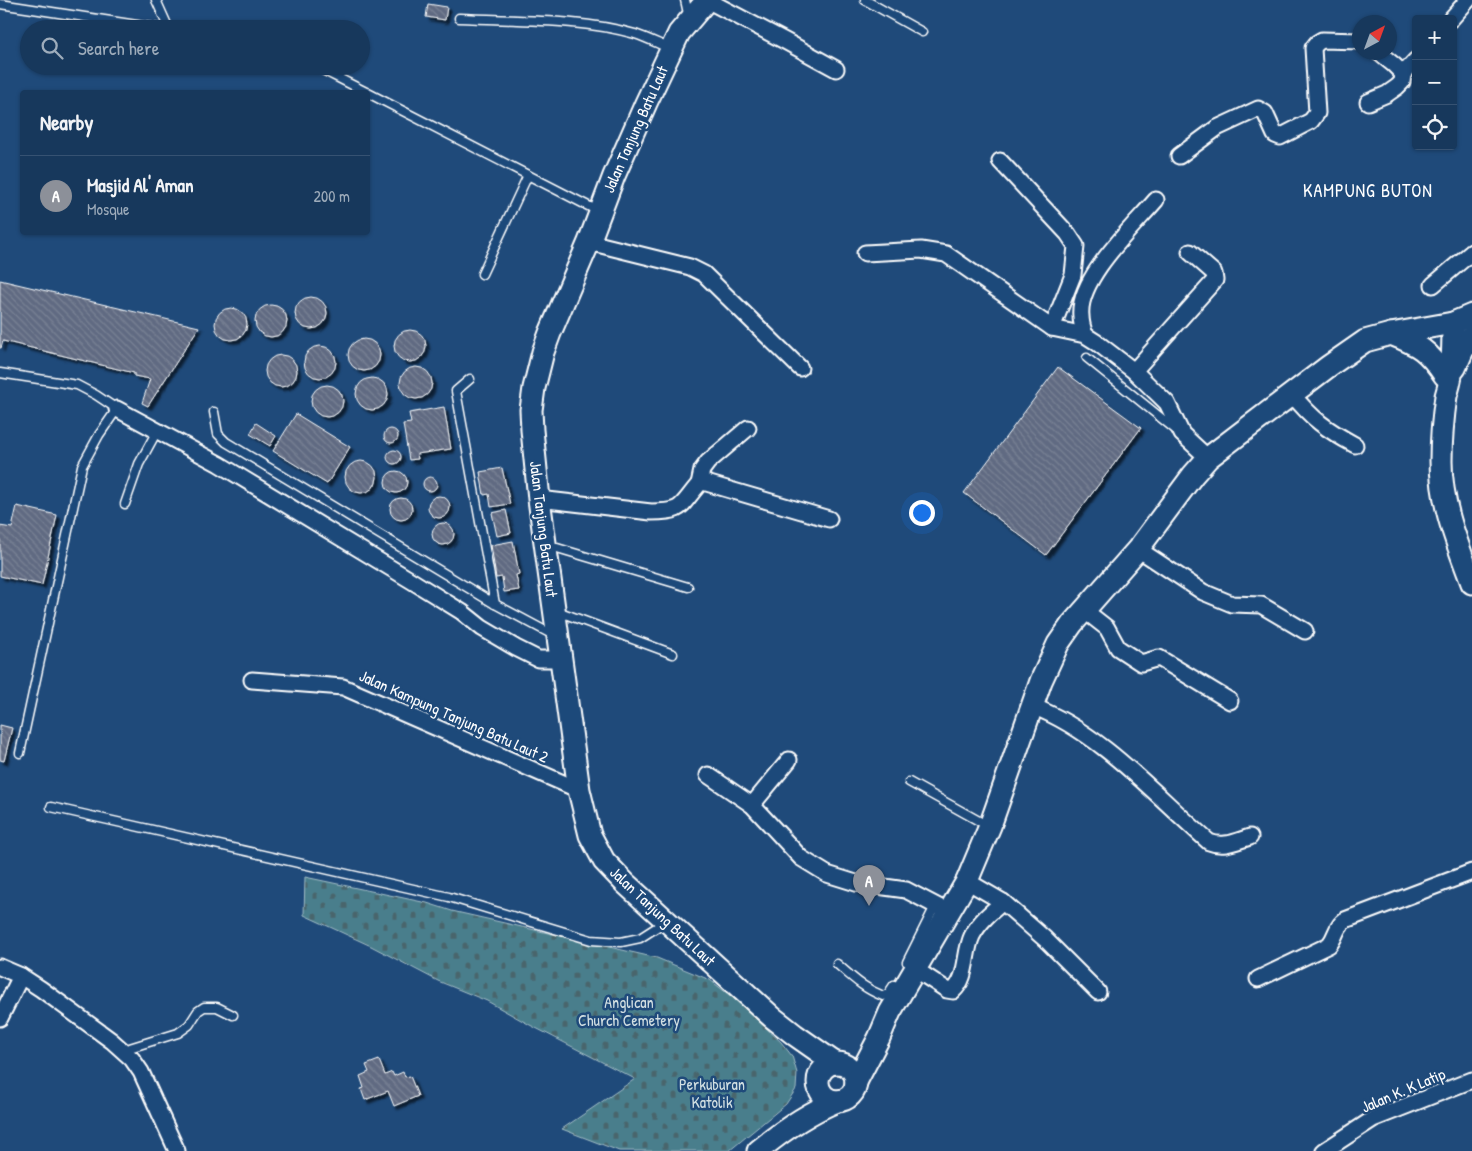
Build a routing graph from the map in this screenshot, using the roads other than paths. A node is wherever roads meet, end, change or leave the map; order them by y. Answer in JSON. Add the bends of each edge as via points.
{"nodes":[{"id":1,"x":156,"y":0,"type":"edge"},
{"id":2,"x":707,"y":0,"type":"edge"},
{"id":3,"x":865,"y":0,"type":"edge"},
{"id":4,"x":1468,"y":0,"type":"edge"},
{"id":5,"x":0,"y":4,"type":"edge"},
{"id":6,"x":687,"y":10,"type":"edge"},
{"id":7,"x":1455,"y":15,"type":"edge"},
{"id":8,"x":459,"y":18,"type":"dead end"},
{"id":9,"x":104,"y":20,"type":"edge"},
{"id":10,"x":165,"y":20,"type":"edge"},
{"id":11,"x":922,"y":32,"type":"dead end"},
{"id":12,"x":1352,"y":41,"type":"edge"},
{"id":13,"x":671,"y":49,"type":"junction"},
{"id":14,"x":1388,"y":60,"type":"edge"},
{"id":15,"x":1412,"y":64,"type":"edge"},
{"id":16,"x":836,"y":69,"type":"dead end"},
{"id":17,"x":1403,"y":74,"type":"junction"},
{"id":18,"x":332,"y":75,"type":"edge"},
{"id":19,"x":361,"y":90,"type":"edge"},
{"id":20,"x":370,"y":95,"type":"edge"},
{"id":21,"x":1368,"y":102,"type":"dead end"},
{"id":22,"x":1179,"y":156,"type":"dead end"},
{"id":23,"x":1000,"y":161,"type":"dead end"},
{"id":24,"x":528,"y":176,"type":"junction"},
{"id":25,"x":1156,"y":200,"type":"dead end"},
{"id":26,"x":600,"y":212,"type":"junction"},
{"id":27,"x":589,"y":242,"type":"junction"},
{"id":28,"x":1190,"y":252,"type":"dead end"},
{"id":29,"x":1472,"y":252,"type":"edge"},
{"id":30,"x":865,"y":253,"type":"dead end"},
{"id":31,"x":482,"y":274,"type":"dead end"},
{"id":32,"x":1434,"y":285,"type":"dead end"},
{"id":33,"x":1453,"y":322,"type":"edge"},
{"id":34,"x":1052,"y":328,"type":"junction"},
{"id":35,"x":1391,"y":334,"type":"junction"},
{"id":36,"x":1085,"y":335,"type":"junction"},
{"id":37,"x":1472,"y":336,"type":"edge"},
{"id":38,"x":1087,"y":358,"type":"dead end"},
{"id":39,"x":800,"y":368,"type":"dead end"},
{"id":40,"x":1134,"y":371,"type":"junction"},
{"id":41,"x":0,"y":374,"type":"edge"},
{"id":42,"x":470,"y":379,"type":"dead end"},
{"id":43,"x":1447,"y":382,"type":"junction"},
{"id":44,"x":1292,"y":394,"type":"junction"},
{"id":45,"x":117,"y":409,"type":"junction"},
{"id":46,"x":214,"y":412,"type":"dead end"},
{"id":47,"x":748,"y":428,"type":"dead end"},
{"id":48,"x":157,"y":431,"type":"junction"},
{"id":49,"x":1182,"y":434,"type":"junction"},
{"id":50,"x":1355,"y":445,"type":"dead end"},
{"id":51,"x":1208,"y":458,"type":"junction"},
{"id":52,"x":699,"y":484,"type":"junction"},
{"id":53,"x":539,"y":499,"type":"junction"},
{"id":54,"x":125,"y":504,"type":"dead end"},
{"id":55,"x":829,"y":519,"type":"dead end"},
{"id":56,"x":545,"y":544,"type":"junction"},
{"id":57,"x":1138,"y":549,"type":"junction"},
{"id":58,"x":1472,"y":583,"type":"edge"},
{"id":59,"x":688,"y":587,"type":"dead end"},
{"id":60,"x":495,"y":604,"type":"junction"},
{"id":61,"x":1084,"y":610,"type":"junction"},
{"id":62,"x":555,"y":611,"type":"junction"},
{"id":63,"x":1305,"y":632,"type":"dead end"},
{"id":64,"x":558,"y":637,"type":"junction"},
{"id":65,"x":673,"y":654,"type":"dead end"},
{"id":66,"x":560,"y":660,"type":"junction"},
{"id":67,"x":252,"y":680,"type":"dead end"},
{"id":68,"x":1230,"y":701,"type":"dead end"},
{"id":69,"x":1032,"y":706,"type":"junction"},
{"id":70,"x":20,"y":753,"type":"dead end"},
{"id":71,"x":789,"y":760,"type":"dead end"},
{"id":72,"x":708,"y":775,"type":"dead end"},
{"id":73,"x":909,"y":782,"type":"dead end"},
{"id":74,"x":579,"y":790,"type":"junction"},
{"id":75,"x":752,"y":805,"type":"junction"},
{"id":76,"x":51,"y":807,"type":"dead end"},
{"id":77,"x":990,"y":826,"type":"junction"},
{"id":78,"x":1250,"y":836,"type":"dead end"},
{"id":79,"x":1472,"y":872,"type":"edge"},
{"id":80,"x":967,"y":881,"type":"junction"},
{"id":81,"x":1003,"y":902,"type":"junction"},
{"id":82,"x":942,"y":909,"type":"junction"},
{"id":83,"x":666,"y":921,"type":"junction"},
{"id":84,"x":837,"y":964,"type":"dead end"},
{"id":85,"x":0,"y":967,"type":"edge"},
{"id":86,"x":908,"y":971,"type":"junction"},
{"id":87,"x":21,"y":976,"type":"junction"},
{"id":88,"x":1258,"y":979,"type":"dead end"},
{"id":89,"x":897,"y":981,"type":"dead end"},
{"id":90,"x":1098,"y":992,"type":"dead end"},
{"id":91,"x":890,"y":1012,"type":"junction"},
{"id":92,"x":233,"y":1016,"type":"dead end"},
{"id":93,"x":772,"y":1017,"type":"junction"},
{"id":94,"x":0,"y":1018,"type":"edge"},
{"id":95,"x":123,"y":1050,"type":"junction"},
{"id":96,"x":837,"y":1062,"type":"junction"},
{"id":97,"x":1472,"y":1080,"type":"edge"},
{"id":98,"x":818,"y":1082,"type":"junction"},
{"id":99,"x":856,"y":1082,"type":"junction"},
{"id":100,"x":837,"y":1101,"type":"junction"},
{"id":101,"x":775,"y":1137,"type":"junction"},
{"id":102,"x":177,"y":1151,"type":"edge"},
{"id":103,"x":758,"y":1151,"type":"edge"},
{"id":104,"x":1324,"y":1151,"type":"edge"}],
"edges":[{"from":1,"to":10,"type":"lane"},
{"from":2,"to":6,"type":"street","name":"Jalan Tanjung Batu Laut"},
{"from":2,"to":16,"type":"street"},
{"from":3,"to":11,"type":"lane"},
{"from":4,"to":7,"type":"street"},
{"from":5,"to":9,"type":"lane"},
{"from":6,"to":13,"type":"street","name":"Jalan Tanjung Batu Laut"},
{"from":8,"to":13,"type":"lane","via":[[612,28],[637,34]]},
{"from":12,"to":22,"type":"street","via":[[1322,40],[1313,48],[1317,113],[1311,121],[1280,137],[1275,135],[1265,113],[1258,109],[1217,128]]},
{"from":13,"to":26,"type":"street","name":"Jalan Tanjung Batu Laut"},
{"from":14,"to":17,"type":"street"},
{"from":15,"to":17,"type":"street"},
{"from":17,"to":21,"type":"street","via":[[1397,87]]},
{"from":18,"to":19,"type":"lane"},
{"from":20,"to":24,"type":"lane"},
{"from":23,"to":34,"type":"street","via":[[1076,246],[1073,275]]},
{"from":24,"to":26,"type":"lane"},
{"from":24,"to":31,"type":"lane"},
{"from":25,"to":36,"type":"street","via":[[1098,267],[1084,292],[1080,315]]},
{"from":26,"to":27,"type":"street","name":"Jalan Tanjung Batu Laut"},
{"from":27,"to":39,"type":"street","via":[[690,267],[704,274]]},
{"from":27,"to":53,"type":"street","name":"Jalan Tanjung Batu Laut","via":[[550,333],[534,388],[532,430]]},
{"from":28,"to":40,"type":"street","via":[[1214,273],[1215,280]]},
{"from":29,"to":32,"type":"street"},
{"from":30,"to":34,"type":"street","via":[[921,250],[946,254]]},
{"from":33,"to":35,"type":"street"},
{"from":33,"to":43,"type":"street"},
{"from":34,"to":36,"type":"street"},
{"from":35,"to":43,"type":"street","via":[[1417,344],[1434,359]]},
{"from":35,"to":44,"type":"street","via":[[1365,341]]},
{"from":36,"to":40,"type":"street"},
{"from":37,"to":43,"type":"street"},
{"from":38,"to":49,"type":"lane"},
{"from":40,"to":49,"type":"street","via":[[1167,404]]},
{"from":41,"to":45,"type":"lane","via":[[76,385]]},
{"from":42,"to":60,"type":"lane","via":[[456,391]]},
{"from":43,"to":58,"type":"street","via":[[1441,461],[1446,508]]},
{"from":44,"to":50,"type":"street","via":[[1314,420]]},
{"from":44,"to":51,"type":"street"},
{"from":45,"to":48,"type":"street"},
{"from":45,"to":70,"type":"lane","via":[[82,466]]},
{"from":46,"to":60,"type":"lane","via":[[218,434],[226,442]]},
{"from":47,"to":52,"type":"street","via":[[708,462],[702,470]]},
{"from":48,"to":54,"type":"lane","via":[[139,464]]},
{"from":48,"to":66,"type":"street","via":[[219,464],[516,648],[538,659]]},
{"from":49,"to":51,"type":"street"},
{"from":51,"to":57,"type":"street"},
{"from":52,"to":53,"type":"street","via":[[680,508],[667,512]]},
{"from":52,"to":55,"type":"street","via":[[708,483]]},
{"from":53,"to":56,"type":"street","name":"Jalan Tanjung Batu Laut"},
{"from":56,"to":59,"type":"lane"},
{"from":56,"to":62,"type":"street","name":"Jalan Tanjung Batu Laut"},
{"from":57,"to":61,"type":"street"},
{"from":57,"to":63,"type":"street","via":[[1203,592],[1232,604],[1261,605]]},
{"from":60,"to":64,"type":"lane"},
{"from":61,"to":68,"type":"street","via":[[1107,628],[1118,648],[1141,663],[1159,658]]},
{"from":61,"to":69,"type":"street","via":[[1046,667]]},
{"from":62,"to":64,"type":"street","name":"Jalan Tanjung Batu Laut"},
{"from":62,"to":65,"type":"lane"},
{"from":64,"to":66,"type":"street","name":"Jalan Tanjung Batu Laut"},
{"from":66,"to":74,"type":"street","name":"Jalan Tanjung Batu Laut"},
{"from":67,"to":74,"type":"street","name":"Jalan Kampung Tanjung Batu Laut 2","via":[[343,687]]},
{"from":69,"to":77,"type":"street"},
{"from":69,"to":78,"type":"street","via":[[1060,718],[1099,744],[1210,842],[1226,844]]},
{"from":71,"to":75,"type":"street"},
{"from":72,"to":75,"type":"street"},
{"from":73,"to":77,"type":"lane"},
{"from":74,"to":83,"type":"street","name":"Jalan Tanjung Batu Laut","via":[[590,835],[604,860]]},
{"from":75,"to":82,"type":"street","via":[[801,858],[828,874],[856,883],[906,890]]},
{"from":76,"to":83,"type":"lane","via":[[449,897],[591,940],[621,942],[640,938]]},
{"from":77,"to":80,"type":"street"},
{"from":79,"to":88,"type":"street","via":[[1345,920],[1338,925],[1329,945]]},
{"from":80,"to":81,"type":"street"},
{"from":80,"to":82,"type":"street"},
{"from":81,"to":86,"type":"street","via":[[979,924],[972,936],[962,979],[953,991]]},
{"from":81,"to":90,"type":"street"},
{"from":82,"to":86,"type":"street"},
{"from":83,"to":93,"type":"street","name":"Jalan Tanjung Batu Laut"},
{"from":84,"to":89,"type":"lane","via":[[860,985],[883,996]]},
{"from":85,"to":87,"type":"street"},
{"from":86,"to":91,"type":"street"},
{"from":87,"to":94,"type":"street"},
{"from":87,"to":95,"type":"street"},
{"from":91,"to":96,"type":"street","via":[[862,1044]]},
{"from":91,"to":99,"type":"street"},
{"from":92,"to":95,"type":"lane","via":[[217,1007],[204,1007],[178,1033]]},
{"from":93,"to":96,"type":"street","name":"Jalan Tanjung Batu Laut","via":[[795,1036]]},
{"from":93,"to":98,"type":"street","name":"Jalan Tanjung Batu Laut","via":[[802,1055]]},
{"from":95,"to":102,"type":"street","via":[[141,1072]]},
{"from":96,"to":98,"type":"street","via":[[821,1070]]},
{"from":96,"to":99,"type":"street","via":[[849,1066]]},
{"from":97,"to":104,"type":"street","name":"Jalan K. K Latip","via":[[1373,1119]]},
{"from":98,"to":100,"type":"street","via":[[826,1098]]},
{"from":98,"to":101,"type":"street"},
{"from":99,"to":100,"type":"street","via":[[853,1093]]},
{"from":100,"to":101,"type":"street","via":[[821,1107]]},
{"from":101,"to":103,"type":"street"}]}
